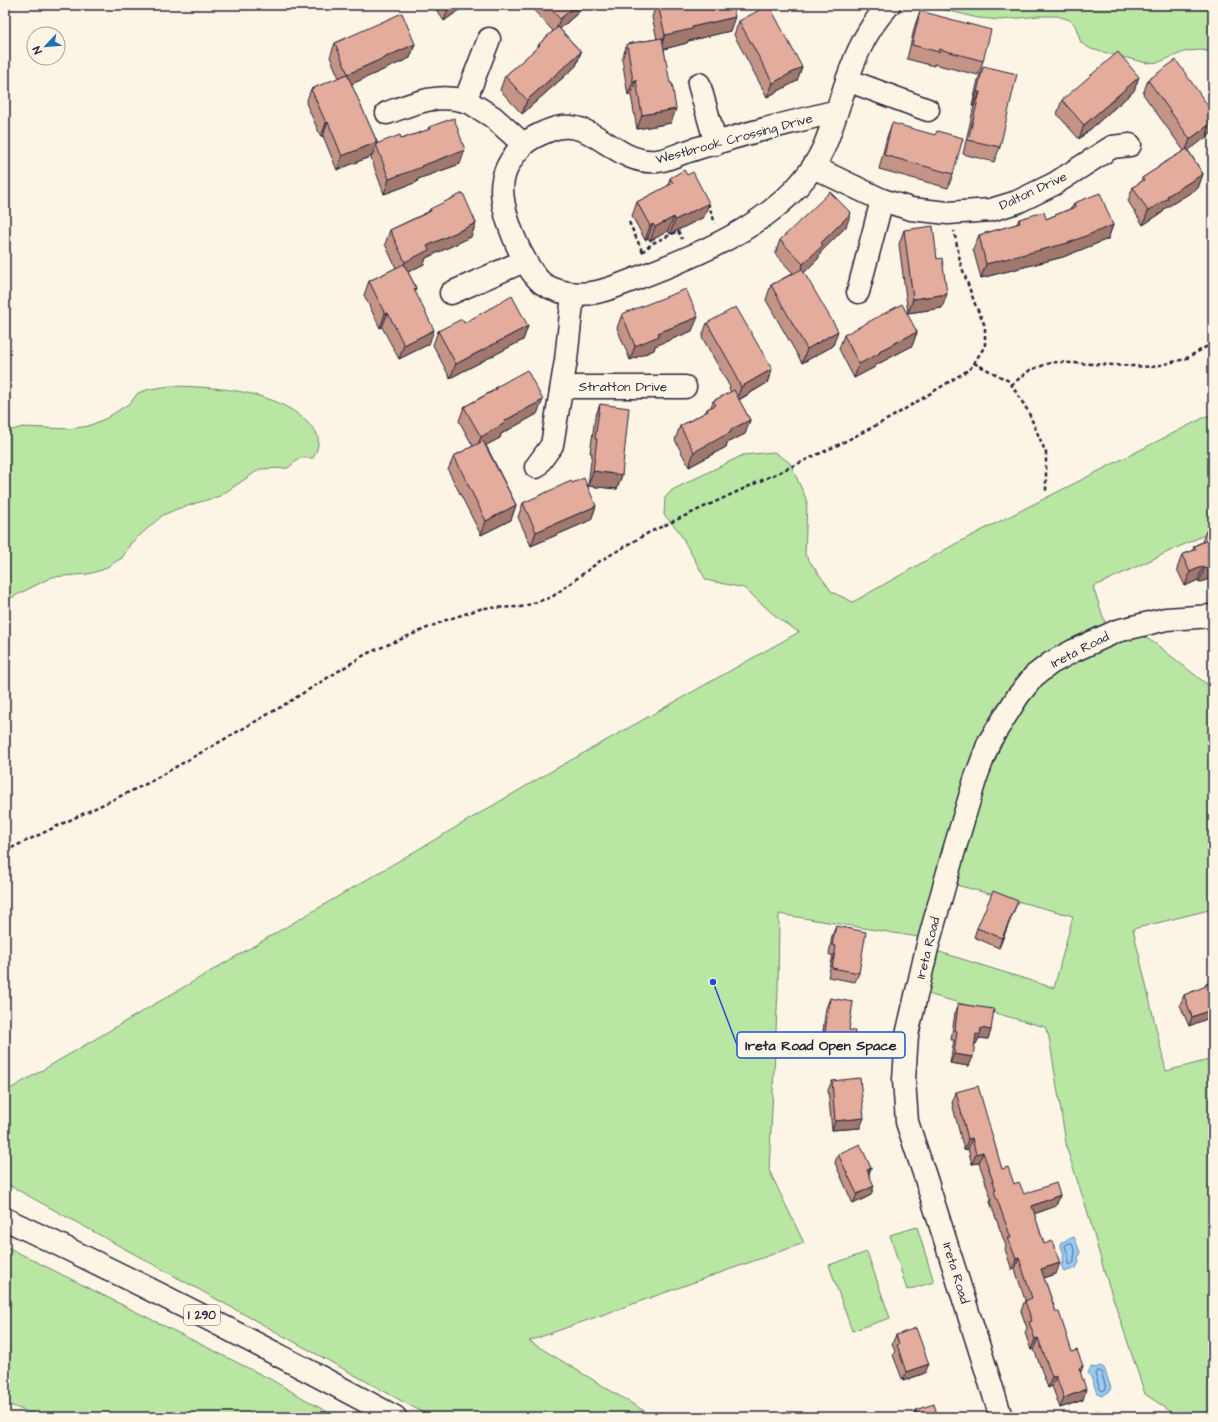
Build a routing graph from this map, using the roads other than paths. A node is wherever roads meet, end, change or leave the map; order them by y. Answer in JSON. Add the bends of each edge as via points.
{"nodes":[{"id":1,"x":889,"y":5,"type":"edge"},
{"id":2,"x":489,"y":39,"type":"dead end"},
{"id":3,"x":847,"y":80,"type":"junction"},
{"id":4,"x":699,"y":84,"type":"dead end"},
{"id":5,"x":466,"y":101,"type":"junction"},
{"id":6,"x":928,"y":110,"type":"dead end"},
{"id":7,"x":837,"y":111,"type":"junction"},
{"id":8,"x":387,"y":112,"type":"dead end"},
{"id":9,"x":523,"y":144,"type":"junction"},
{"id":10,"x":716,"y":144,"type":"junction"},
{"id":11,"x":1130,"y":145,"type":"dead end"},
{"id":12,"x":813,"y":167,"type":"junction"},
{"id":13,"x":882,"y":200,"type":"junction"},
{"id":14,"x":524,"y":261,"type":"junction"},
{"id":15,"x":858,"y":292,"type":"dead end"},
{"id":16,"x":451,"y":293,"type":"dead end"},
{"id":17,"x":572,"y":294,"type":"junction"},
{"id":18,"x":562,"y":387,"type":"junction"},
{"id":19,"x":685,"y":387,"type":"dead end"},
{"id":20,"x":536,"y":467,"type":"dead end"},
{"id":21,"x":1213,"y":616,"type":"edge"},
{"id":22,"x":5,"y":1219,"type":"edge"},
{"id":23,"x":395,"y":1417,"type":"edge"},
{"id":24,"x":1001,"y":1417,"type":"edge"}],
"edges":[{"from":1,"to":3,"type":"main road","name":"Westbrook Crossing Drive","via":[[866,36]]},
{"from":2,"to":5,"type":"main road"},
{"from":3,"to":6,"type":"main road"},
{"from":3,"to":7,"type":"main road","name":"Westbrook Crossing Drive"},
{"from":4,"to":10,"type":"main road"},
{"from":5,"to":8,"type":"main road","via":[[438,98]]},
{"from":5,"to":9,"type":"main road","via":[[493,116]]},
{"from":7,"to":10,"type":"main road","name":"Westbrook Crossing Drive"},
{"from":7,"to":12,"type":"main road","name":"Westbrook Crossing Drive","via":[[824,147]]},
{"from":9,"to":10,"type":"main road","name":"Westbrook Crossing Drive","via":[[561,127],[578,128],[594,135],[620,153],[654,162]]},
{"from":9,"to":14,"type":"main road","name":"Westbrook Crossing Drive","via":[[507,168],[502,181],[502,193],[513,237]]},
{"from":11,"to":13,"type":"main road","name":"Dalton Drive","via":[[1112,147],[1054,184],[1017,202],[991,210],[953,213],[911,209]]},
{"from":12,"to":13,"type":"main road","name":"Dalton Drive"},
{"from":12,"to":17,"type":"main road","name":"Westbrook Crossing Drive","via":[[783,200],[733,236],[609,289],[588,294]]},
{"from":13,"to":15,"type":"main road"},
{"from":14,"to":16,"type":"main road"},
{"from":14,"to":17,"type":"main road","name":"Westbrook Crossing Drive","via":[[548,288]]},
{"from":17,"to":18,"type":"main road","name":"Stratton Drive"},
{"from":18,"to":19,"type":"main road","name":"Stratton Drive"},
{"from":18,"to":20,"type":"main road","name":"Stratton Drive","via":[[552,445]]},
{"from":21,"to":24,"type":"main road","name":"Ireta Road","via":[[1166,619],[1117,631],[1073,651],[1034,676],[989,742],[975,780],[927,948],[907,1035],[904,1080],[907,1122]]},
{"from":22,"to":23,"type":"main road","number":"I 290","via":[[264,1346]]}]}
